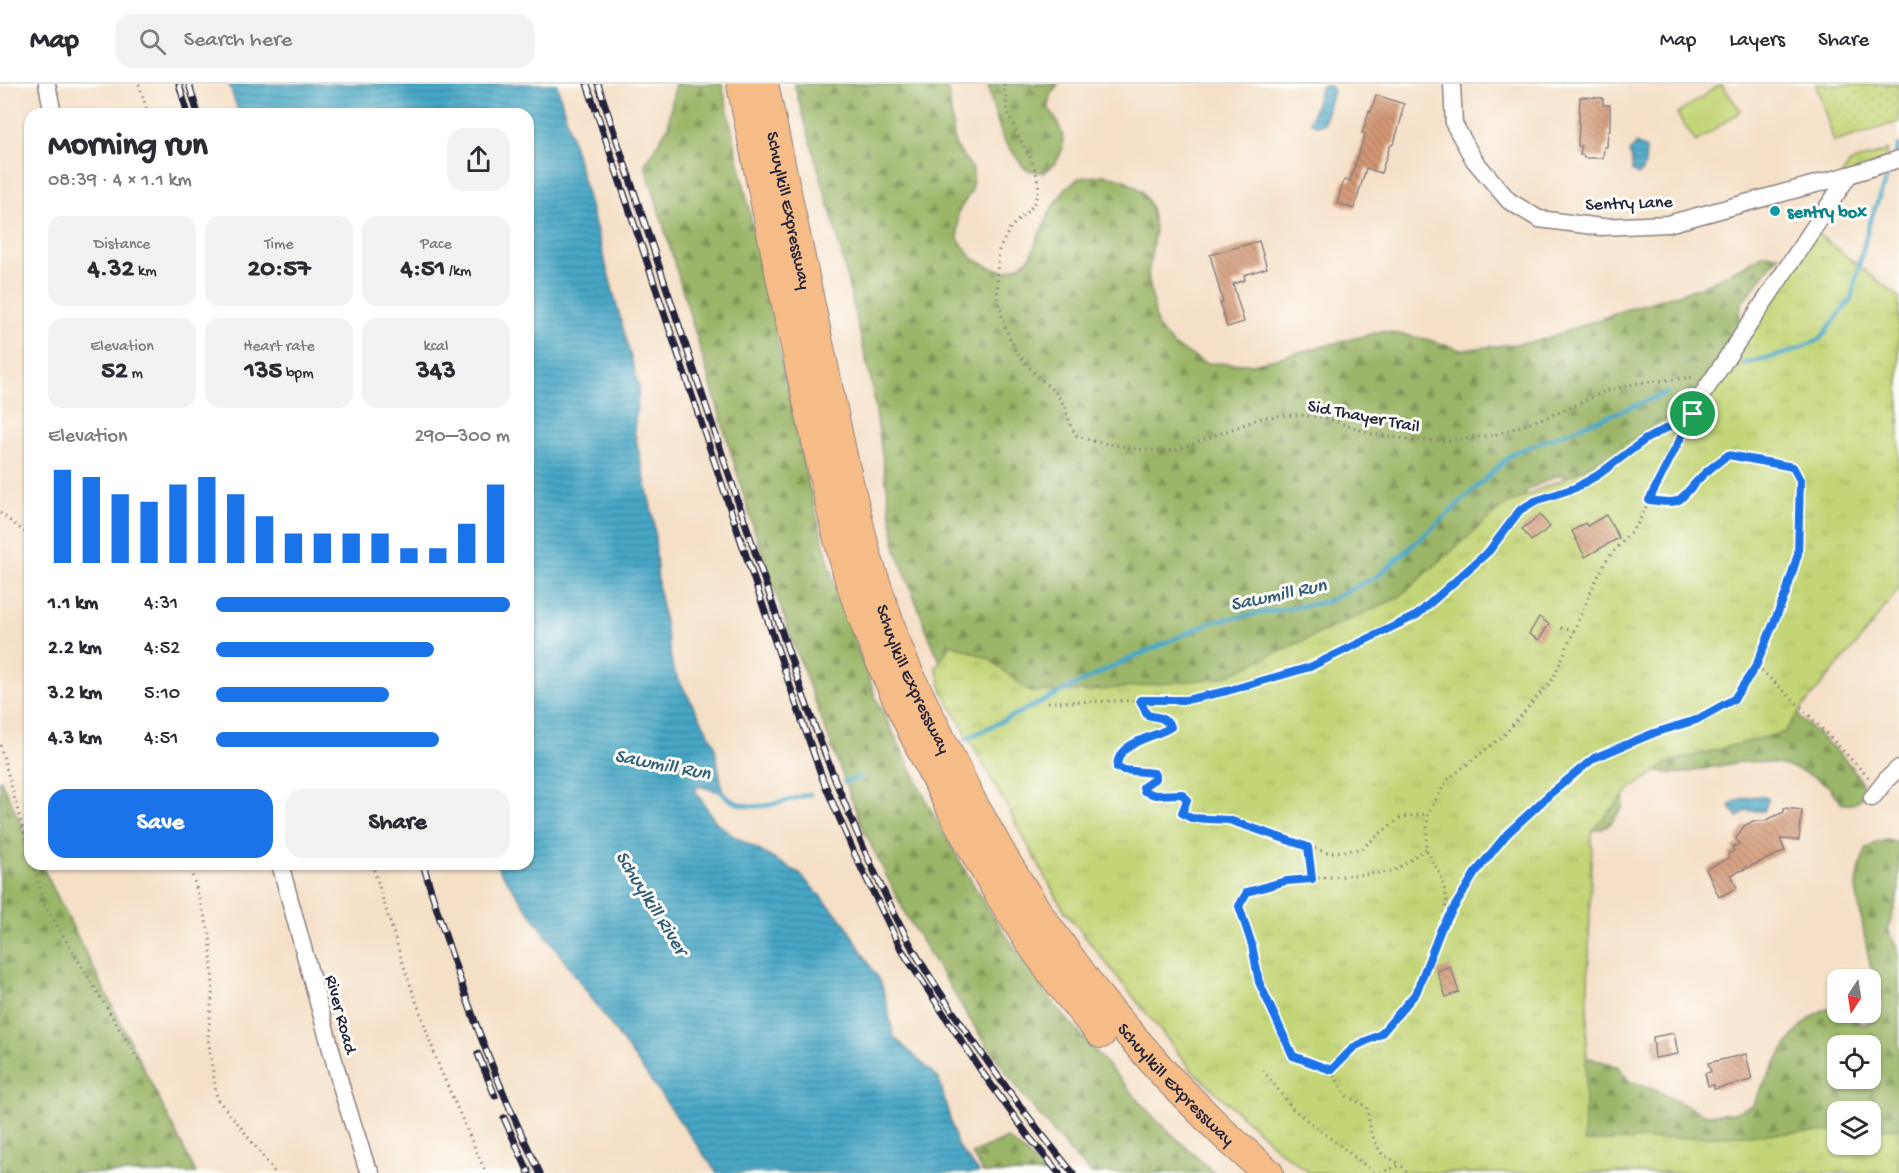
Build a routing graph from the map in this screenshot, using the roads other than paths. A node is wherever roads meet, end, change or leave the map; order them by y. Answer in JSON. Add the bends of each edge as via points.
{"nodes":[{"id":1,"x":47,"y":84,"type":"edge"},
{"id":2,"x":741,"y":84,"type":"edge"},
{"id":3,"x":764,"y":84,"type":"edge"},
{"id":4,"x":1452,"y":84,"type":"edge"},
{"id":5,"x":52,"y":108,"type":"edge"},
{"id":6,"x":1899,"y":159,"type":"edge"},
{"id":7,"x":1850,"y":175,"type":"junction"},
{"id":8,"x":1704,"y":392,"type":"road end"},
{"id":9,"x":1899,"y":768,"type":"edge"},
{"id":10,"x":1876,"y":794,"type":"road end"},
{"id":11,"x":282,"y":870,"type":"edge"},
{"id":12,"x":371,"y":1173,"type":"edge"},
{"id":13,"x":1241,"y":1173,"type":"edge"},
{"id":14,"x":1268,"y":1173,"type":"edge"}],
"edges":[{"from":1,"to":5,"type":"street"},
{"from":2,"to":13,"type":"highway","name":"Schuylkill Expressway","via":[[842,550],[876,652],[990,881],[1040,955],[1135,1071]]},
{"from":3,"to":14,"type":"highway","name":"Schuylkill Expressway","via":[[866,556],[910,678],[970,801],[1038,914],[1100,999],[1167,1078]]},
{"from":4,"to":7,"type":"street","name":"Sentry Lane","via":[[1454,124],[1474,160],[1509,201],[1539,219],[1601,227],[1668,224]]},
{"from":6,"to":7,"type":"street","name":"Sentry Lane"},
{"from":7,"to":8,"type":"street"},
{"from":9,"to":10,"type":"street"},
{"from":11,"to":12,"type":"street","name":"River Road","via":[[344,1093]]}]}
